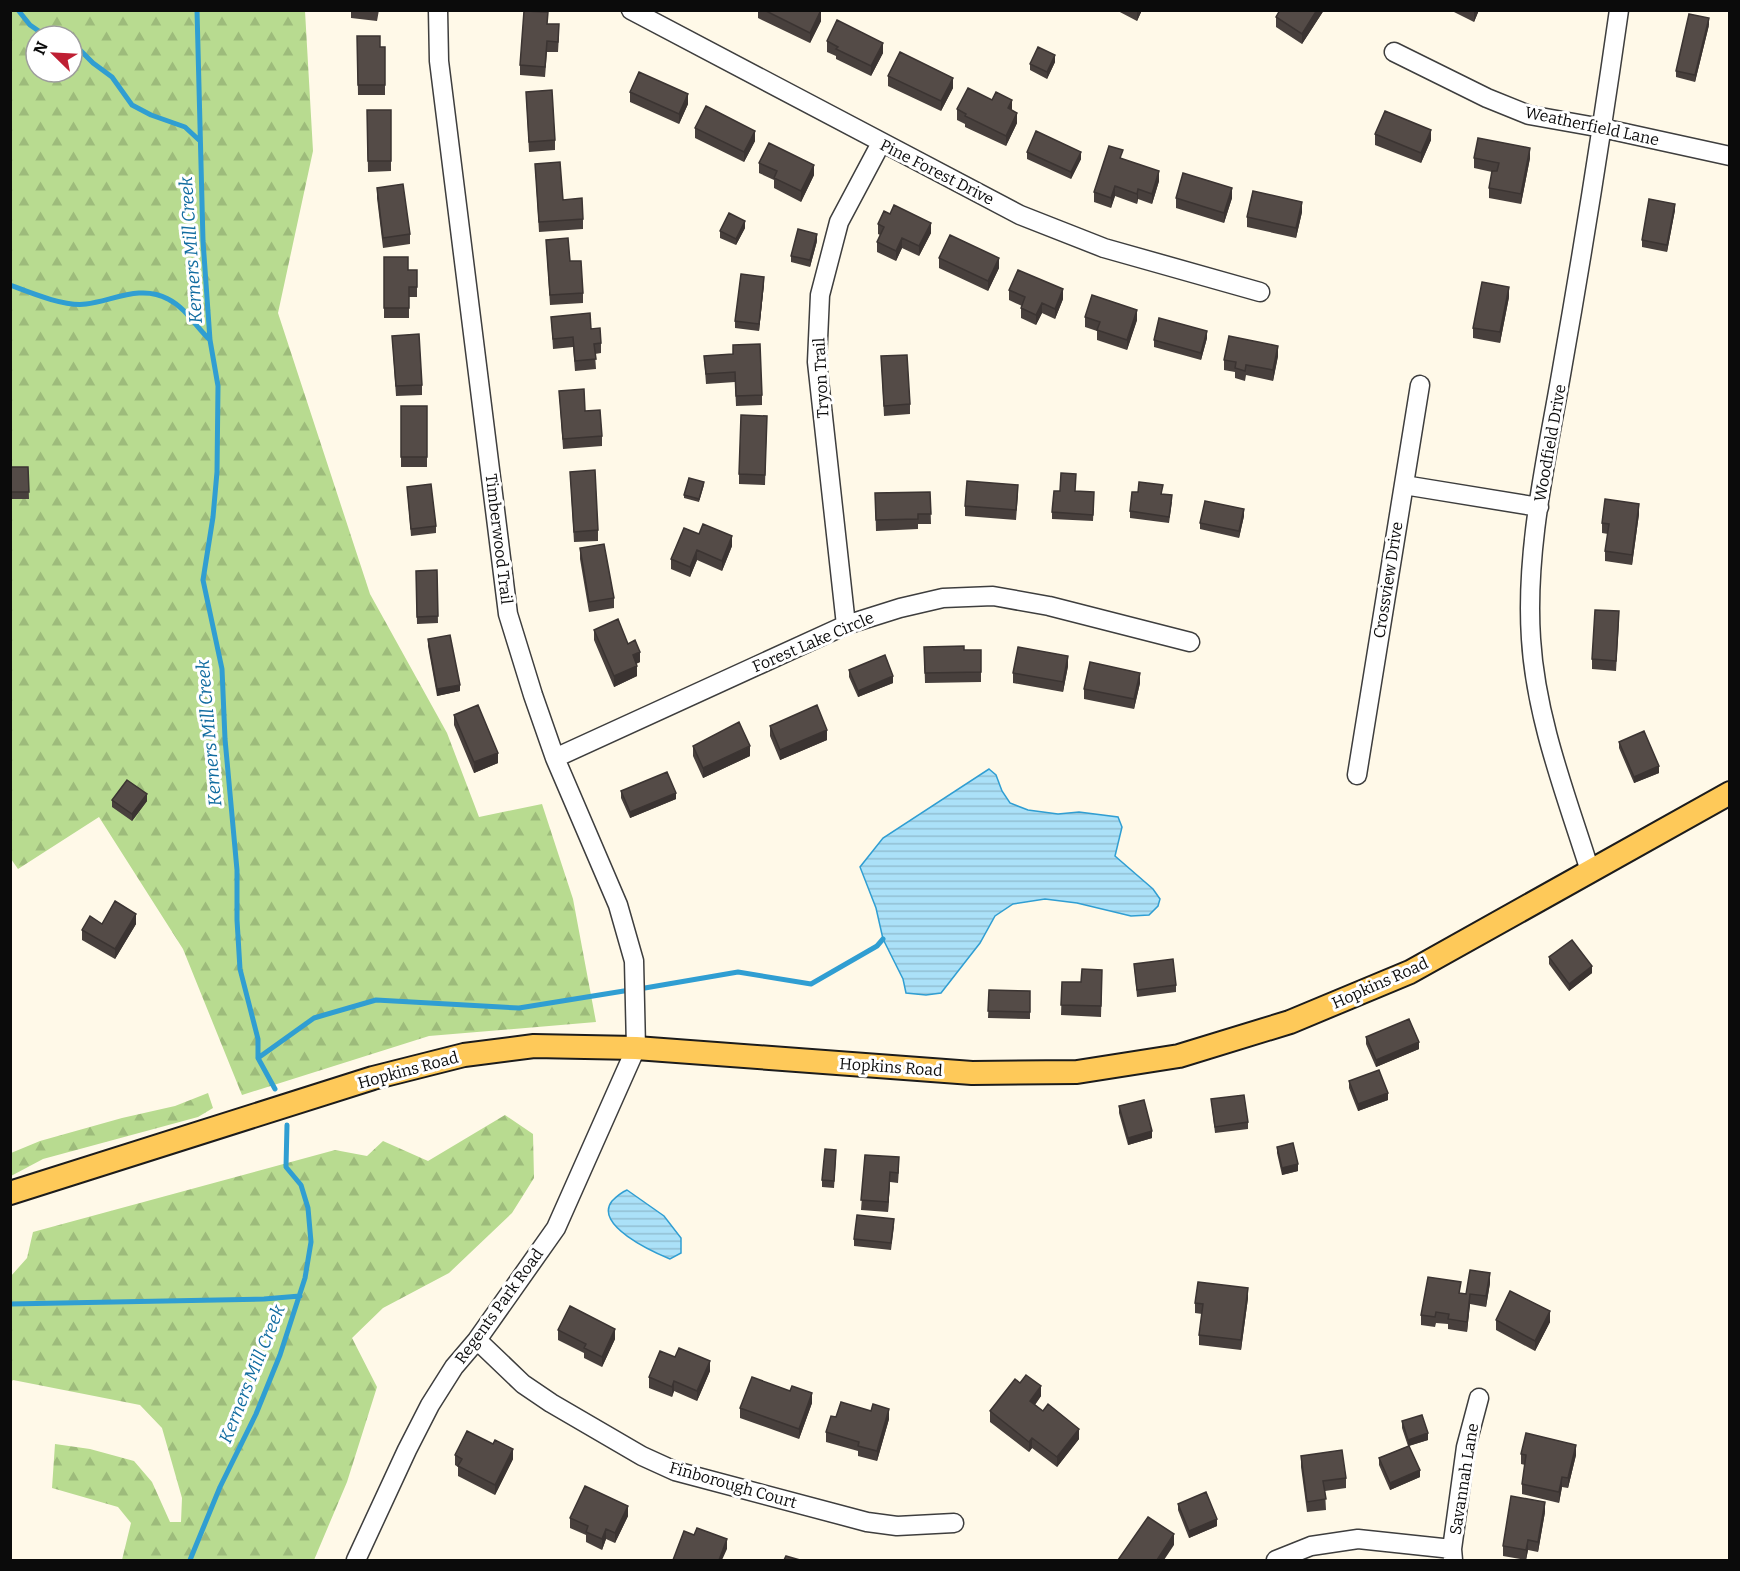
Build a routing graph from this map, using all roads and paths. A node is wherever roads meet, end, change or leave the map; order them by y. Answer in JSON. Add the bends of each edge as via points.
{"nodes":[{"id":1,"x":438,"y":10,"type":"edge"},
{"id":2,"x":631,"y":10,"type":"edge"},
{"id":3,"x":1619,"y":10,"type":"edge"},
{"id":4,"x":1394,"y":52,"type":"dead end"},
{"id":5,"x":1602,"y":128,"type":"junction"},
{"id":6,"x":881,"y":143,"type":"junction"},
{"id":7,"x":1730,"y":156,"type":"edge"},
{"id":8,"x":1260,"y":292,"type":"dead end"},
{"id":9,"x":1420,"y":385,"type":"dead end"},
{"id":10,"x":1404,"y":485,"type":"junction"},
{"id":11,"x":1539,"y":507,"type":"junction"},
{"id":12,"x":846,"y":625,"type":"junction"},
{"id":13,"x":1190,"y":642,"type":"dead end"},
{"id":14,"x":555,"y":758,"type":"junction"},
{"id":15,"x":1357,"y":775,"type":"dead end"},
{"id":16,"x":1730,"y":793,"type":"edge"},
{"id":17,"x":1590,"y":871,"type":"junction"},
{"id":18,"x":636,"y":1048,"type":"junction"},
{"id":19,"x":10,"y":1193,"type":"edge"},
{"id":20,"x":477,"y":1340,"type":"junction"},
{"id":21,"x":1479,"y":1398,"type":"dead end"},
{"id":22,"x":954,"y":1523,"type":"dead end"},
{"id":23,"x":1453,"y":1555,"type":"edge"},
{"id":24,"x":356,"y":1560,"type":"edge"},
{"id":25,"x":1275,"y":1560,"type":"edge"}],
"edges":[{"from":1,"to":14,"type":"street","name":"Timberwood Trail","via":[[439,61],[508,614]]},
{"from":2,"to":6,"type":"street","name":"Pine Forest Drive"},
{"from":3,"to":5,"type":"street","name":"Woodfield Drive"},
{"from":4,"to":5,"type":"street","name":"Weatherfield Lane","via":[[1530,115]]},
{"from":5,"to":7,"type":"street","name":"Weatherfield Lane"},
{"from":5,"to":11,"type":"street","name":"Woodfield Drive"},
{"from":6,"to":8,"type":"street","name":"Pine Forest Drive","via":[[1020,215],[1104,248]]},
{"from":6,"to":12,"type":"street","name":"Tryon Trail","via":[[839,222],[820,295],[817,362]]},
{"from":9,"to":10,"type":"street","name":"Crossview Drive"},
{"from":10,"to":11,"type":"street"},
{"from":10,"to":15,"type":"street","name":"Crossview Drive"},
{"from":11,"to":17,"type":"street","name":"Woodfield Drive","via":[[1531,584],[1534,675],[1542,716]]},
{"from":12,"to":13,"type":"street","name":"Forest Lake Circle","via":[[943,598],[993,596]]},
{"from":12,"to":14,"type":"street","name":"Forest Lake Circle"},
{"from":14,"to":18,"type":"street","name":"Timberwood Trail","via":[[618,905],[634,961]]},
{"from":16,"to":17,"type":"main road","name":"Hopkins Road"},
{"from":17,"to":18,"type":"main road","name":"Hopkins Road","via":[[1410,972],[1290,1023],[1179,1056],[1077,1072],[972,1073]]},
{"from":18,"to":19,"type":"main road","name":"Hopkins Road","via":[[534,1046],[464,1055],[373,1078]]},
{"from":18,"to":20,"type":"street","name":"Regents Park Road","via":[[556,1228]]},
{"from":20,"to":22,"type":"street","name":"Finborough Court","via":[[523,1384],[551,1403],[642,1456],[675,1470],[867,1522],[897,1526]]},
{"from":20,"to":24,"type":"street","name":"Regents Park Road","via":[[430,1405]]},
{"from":21,"to":23,"type":"street","name":"Savannah Lane","via":[[1466,1447]]},
{"from":23,"to":25,"type":"street","via":[[1358,1539],[1311,1546]]}]}
